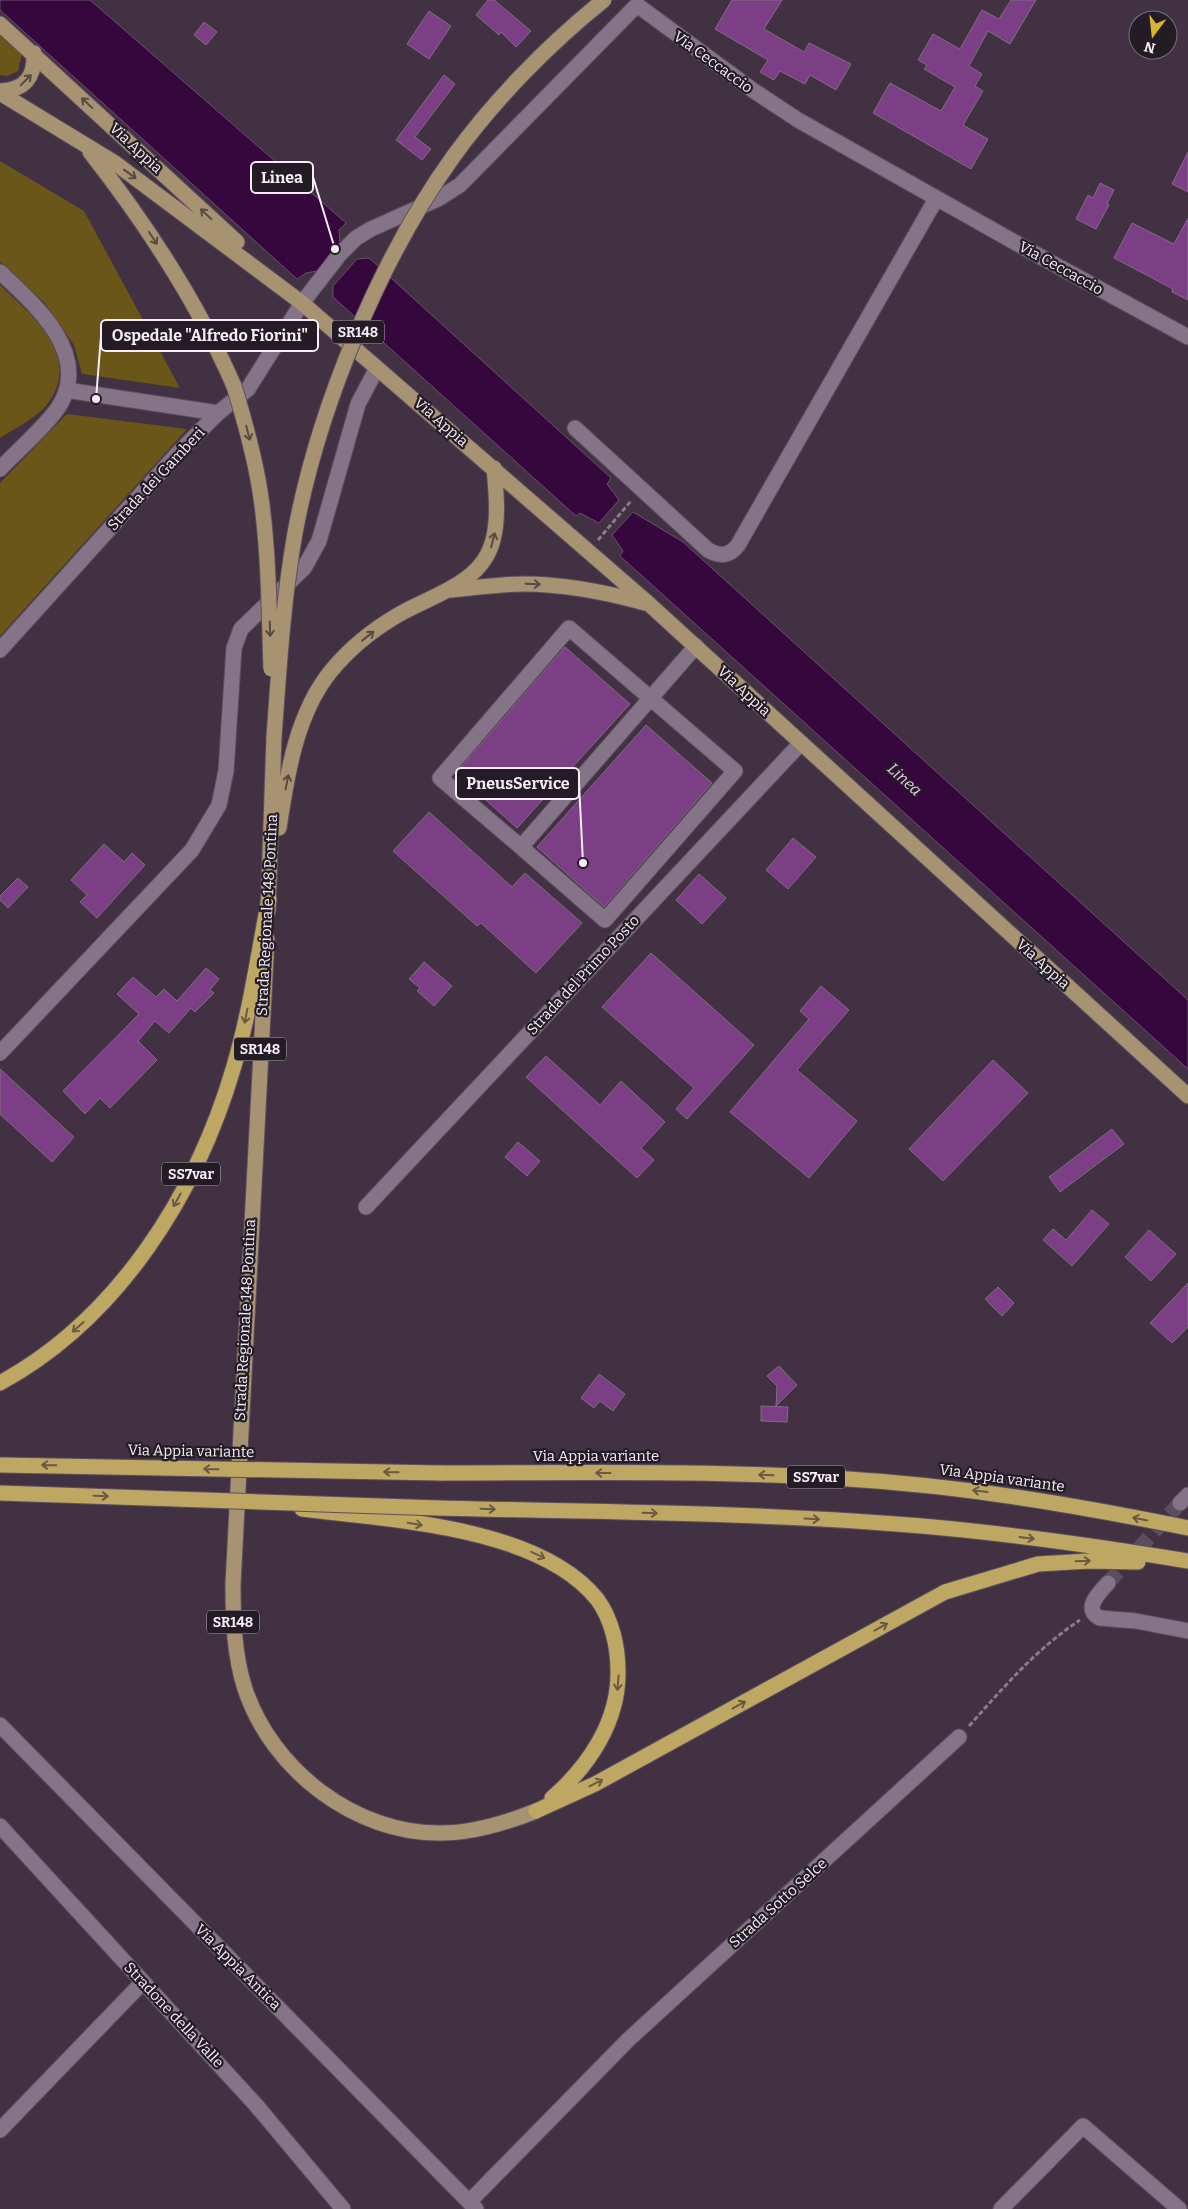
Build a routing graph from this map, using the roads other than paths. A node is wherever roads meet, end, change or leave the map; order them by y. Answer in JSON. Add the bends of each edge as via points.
{"nodes":[{"id":1,"x":604,"y":0,"type":"edge"},
{"id":2,"x":637,"y":2,"type":"edge"},
{"id":3,"x":0,"y":24,"type":"edge"},
{"id":4,"x":34,"y":53,"type":"junction"},
{"id":5,"x":0,"y":92,"type":"edge"},
{"id":6,"x":83,"y":143,"type":"junction"},
{"id":7,"x":936,"y":199,"type":"junction"},
{"id":8,"x":0,"y":272,"type":"edge"},
{"id":9,"x":297,"y":299,"type":"junction"},
{"id":10,"x":1188,"y":337,"type":"edge"},
{"id":11,"x":377,"y":368,"type":"junction"},
{"id":12,"x":66,"y":390,"type":"junction"},
{"id":13,"x":218,"y":413,"type":"junction"},
{"id":14,"x":575,"y":428,"type":"dead end"},
{"id":15,"x":494,"y":468,"type":"junction"},
{"id":16,"x":0,"y":469,"type":"edge"},
{"id":17,"x":449,"y":590,"type":"junction"},
{"id":18,"x":649,"y":604,"type":"junction"},
{"id":19,"x":696,"y":646,"type":"junction"},
{"id":20,"x":0,"y":650,"type":"edge"},
{"id":21,"x":650,"y":698,"type":"junction"},
{"id":22,"x":274,"y":738,"type":"junction"},
{"id":23,"x":800,"y":743,"type":"junction"},
{"id":24,"x":521,"y":847,"type":"junction"},
{"id":25,"x":269,"y":899,"type":"junction"},
{"id":26,"x":0,"y":1053,"type":"edge"},
{"id":27,"x":1188,"y":1096,"type":"edge"},
{"id":28,"x":366,"y":1208,"type":"dead end"},
{"id":29,"x":0,"y":1383,"type":"edge"},
{"id":30,"x":0,"y":1464,"type":"edge"},
{"id":31,"x":0,"y":1493,"type":"edge"},
{"id":32,"x":246,"y":1501,"type":"junction"},
{"id":33,"x":1188,"y":1528,"type":"edge"},
{"id":34,"x":1188,"y":1561,"type":"edge"},
{"id":35,"x":1188,"y":1568,"type":"edge"},
{"id":36,"x":1108,"y":1583,"type":"tunnel mouth"},
{"id":37,"x":1188,"y":1631,"type":"edge"},
{"id":38,"x":0,"y":1725,"type":"edge"},
{"id":39,"x":959,"y":1737,"type":"road end"},
{"id":40,"x":536,"y":1811,"type":"junction"},
{"id":41,"x":0,"y":1826,"type":"edge"},
{"id":42,"x":143,"y":1982,"type":"junction"},
{"id":43,"x":0,"y":2130,"type":"edge"},
{"id":44,"x":473,"y":2206,"type":"edge"},
{"id":45,"x":343,"y":2209,"type":"edge"},
{"id":46,"x":1002,"y":2209,"type":"edge"},
{"id":47,"x":1178,"y":2209,"type":"edge"}],
"edges":[{"from":1,"to":22,"type":"main road","name":"Strada Regionale 148 Pontina","number":"SR148","bridge":true,"via":[[525,74],[454,155],[417,211],[370,305],[335,390],[299,515],[285,605]]},
{"from":2,"to":7,"type":"street","name":"Via Ceccaccio","via":[[777,107]]},
{"from":2,"to":9,"type":"street","name":"Via Ceccaccio","via":[[460,185],[356,238],[313,287]]},
{"from":3,"to":4,"type":"main road","name":"Via Appia"},
{"from":5,"to":4,"type":"main road","one_way":true,"via":[[16,88],[28,80],[34,68]]},
{"from":9,"to":4,"type":"main road","name":"Via Appia","one_way":true},
{"from":5,"to":6,"type":"main road","name":"Via Appia"},
{"from":6,"to":9,"type":"main road","name":"Via Appia","one_way":true},
{"from":6,"to":22,"type":"main road","number":"SR148","one_way":true,"bridge":true,"via":[[127,200],[183,285],[234,386],[254,457],[262,505]]},
{"from":7,"to":10,"type":"street","name":"Via Ceccaccio"},
{"from":7,"to":14,"type":"street","via":[[738,545],[731,552],[720,555],[708,550]]},
{"from":8,"to":12,"type":"street","via":[[42,315],[62,343],[68,369]]},
{"from":9,"to":11,"type":"main road","name":"Via Appia"},
{"from":9,"to":13,"type":"street","name":"Strada dei Gamberi","via":[[253,384]]},
{"from":11,"to":15,"type":"main road","name":"Via Appia"},
{"from":11,"to":26,"type":"street","via":[[358,404],[319,541],[304,568],[241,629],[234,648],[226,772],[219,805],[192,850]]},
{"from":12,"to":13,"type":"street"},
{"from":12,"to":16,"type":"street","via":[[58,407]]},
{"from":13,"to":20,"type":"street","name":"Strada dei Gamberi"},
{"from":17,"to":15,"type":"main road","number":"SR148","one_way":true,"via":[[483,563],[493,540]]},
{"from":15,"to":18,"type":"main road","name":"Via Appia"},
{"from":17,"to":18,"type":"main road","number":"SR148","one_way":true,"via":[[523,584],[562,586]]},
{"from":25,"to":17,"type":"main road","number":"SR148","one_way":true,"via":[[292,756],[319,686],[353,648],[396,616]]},
{"from":18,"to":19,"type":"main road","name":"Via Appia"},
{"from":19,"to":21,"type":"street"},
{"from":19,"to":23,"type":"main road","name":"Via Appia"},
{"from":21,"to":24,"type":"street"},
{"from":21,"to":24,"type":"street","via":[[569,628],[562,636],[440,778]]},
{"from":21,"to":24,"type":"street","via":[[734,771],[728,779],[605,920]]},
{"from":22,"to":25,"type":"main road","name":"Strada Regionale 148 Pontina","number":"SR148"},
{"from":23,"to":27,"type":"main road","name":"Via Appia"},
{"from":23,"to":28,"type":"street","name":"Strada del Primo Posto"},
{"from":25,"to":29,"type":"highway","number":"SS7var","one_way":true,"via":[[234,1067],[209,1138],[179,1197],[140,1259],[104,1303],[45,1354]]},
{"from":25,"to":40,"type":"main road","name":"Strada Regionale 148 Pontina","number":"SR148","via":[[232,1598],[237,1656],[245,1689],[278,1749],[305,1779],[339,1804],[380,1822],[410,1830],[443,1833],[491,1826]]},
{"from":33,"to":30,"type":"highway","name":"Via Appia variante","number":"SS7var","one_way":true,"bridge":true,"via":[[996,1494],[849,1479],[697,1473],[440,1473]]},
{"from":31,"to":32,"type":"highway","one_way":true,"bridge":true},
{"from":32,"to":34,"type":"highway","one_way":true,"bridge":true,"via":[[763,1516],[897,1524],[1030,1538]]},
{"from":32,"to":40,"type":"highway","one_way":true,"bridge":true,"via":[[440,1528],[516,1547],[555,1564],[594,1596],[611,1628],[617,1653],[615,1702],[607,1727],[579,1771]]},
{"from":40,"to":35,"type":"highway","one_way":true,"via":[[595,1784],[945,1592],[1038,1564],[1102,1560]]},
{"from":36,"to":37,"type":"street","via":[[1093,1601],[1093,1612],[1100,1618]]},
{"from":38,"to":44,"type":"street","name":"Via Appia Antica"},
{"from":39,"to":44,"type":"street","name":"Strada Sotto Selce","via":[[628,2040]]},
{"from":41,"to":42,"type":"street","name":"Stradone della Valle"},
{"from":42,"to":43,"type":"street"},
{"from":42,"to":45,"type":"street","name":"Stradone della Valle","via":[[256,2105]]},
{"from":46,"to":47,"type":"street","via":[[1083,2126]]}]}
